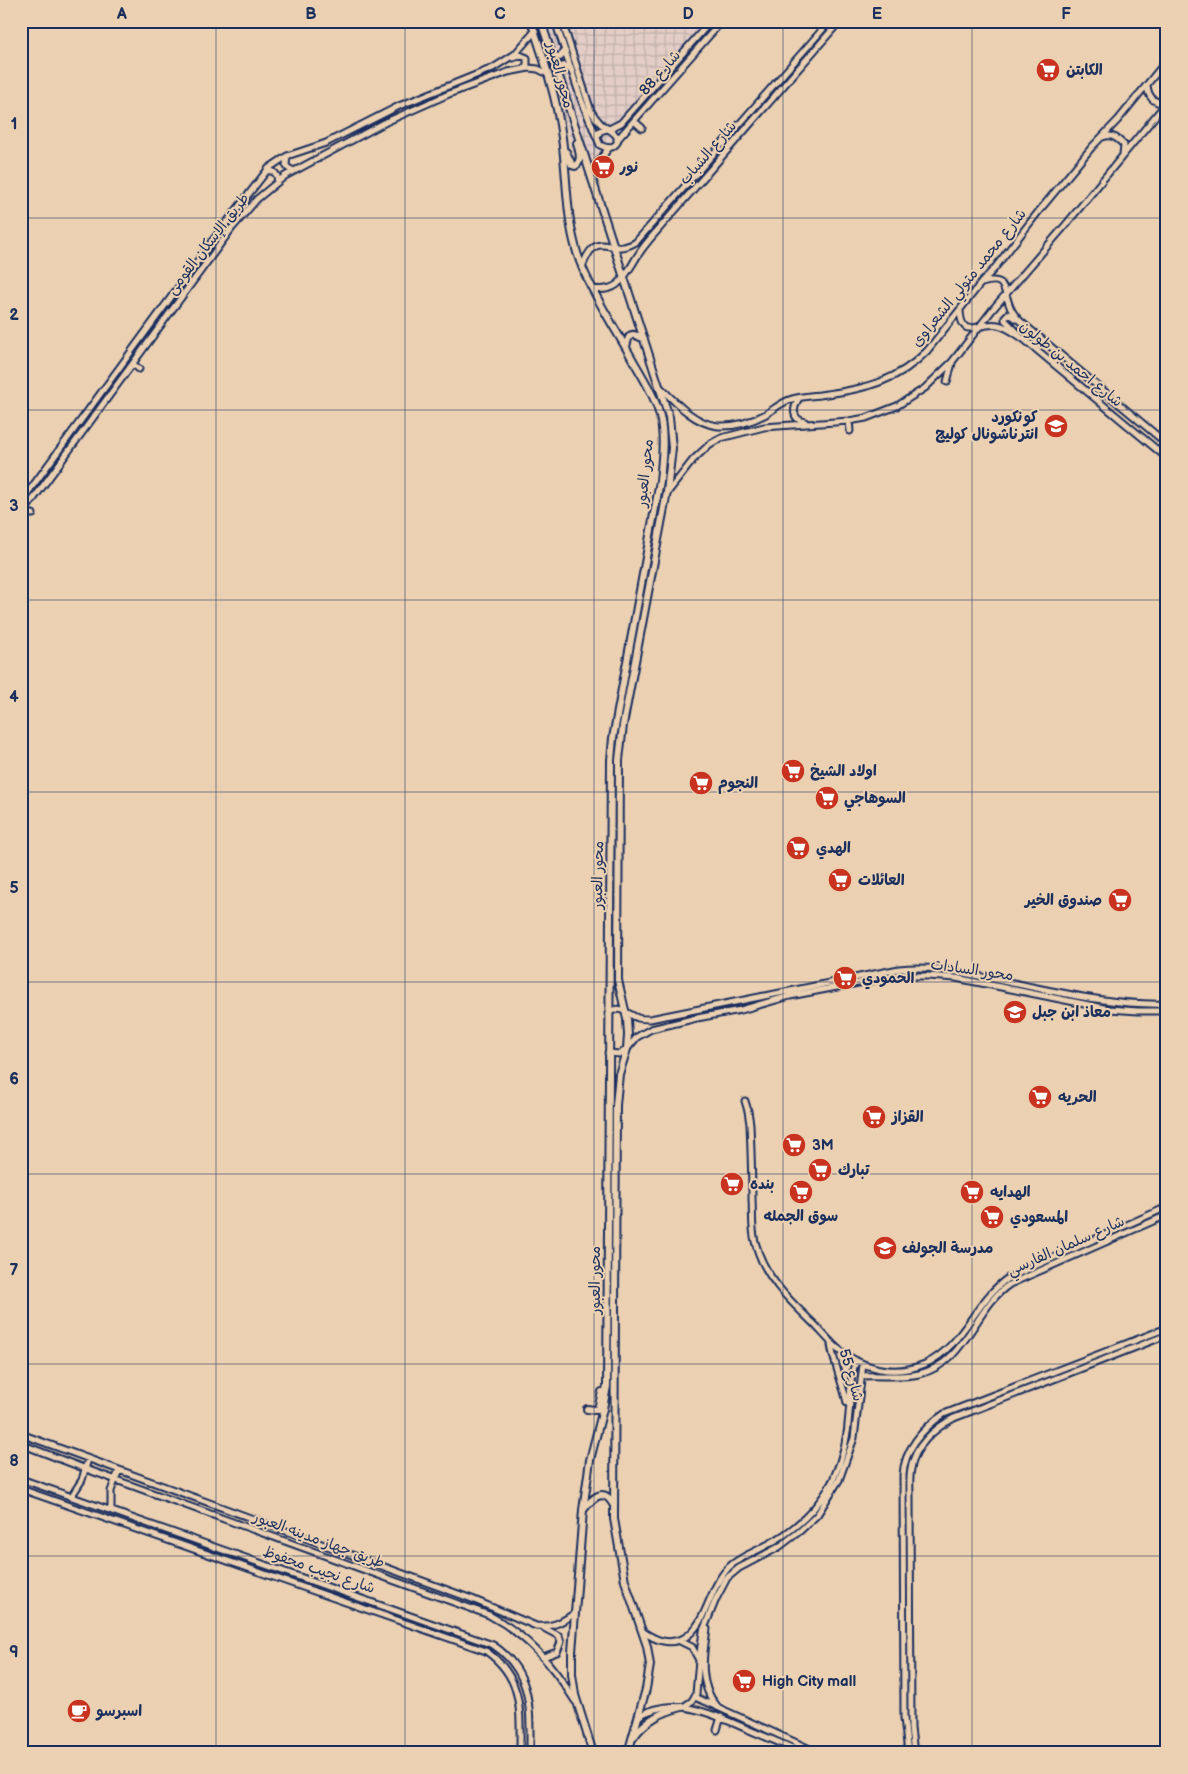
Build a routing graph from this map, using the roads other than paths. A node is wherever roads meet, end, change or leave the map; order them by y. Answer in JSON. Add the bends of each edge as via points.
{"nodes":[{"id":1,"x":531,"y":21,"type":"edge"},
{"id":2,"x":541,"y":21,"type":"edge"},
{"id":3,"x":555,"y":21,"type":"edge"},
{"id":4,"x":562,"y":21,"type":"edge"},
{"id":5,"x":711,"y":21,"type":"edge"},
{"id":6,"x":722,"y":21,"type":"edge"},
{"id":7,"x":830,"y":21,"type":"edge"},
{"id":8,"x":840,"y":21,"type":"edge"},
{"id":9,"x":535,"y":31,"type":"junction"},
{"id":10,"x":565,"y":52,"type":"junction"},
{"id":11,"x":552,"y":54,"type":"junction"},
{"id":12,"x":508,"y":59,"type":"junction"},
{"id":13,"x":1167,"y":60,"type":"edge"},
{"id":14,"x":522,"y":69,"type":"junction"},
{"id":15,"x":570,"y":69,"type":"junction"},
{"id":16,"x":558,"y":73,"type":"junction"},
{"id":17,"x":548,"y":74,"type":"junction"},
{"id":18,"x":1147,"y":85,"type":"junction"},
{"id":19,"x":760,"y":102,"type":"junction"},
{"id":20,"x":1166,"y":102,"type":"edge"},
{"id":21,"x":766,"y":107,"type":"junction"},
{"id":22,"x":634,"y":122,"type":"junction"},
{"id":23,"x":575,"y":125,"type":"junction"},
{"id":24,"x":642,"y":128,"type":"dead end"},
{"id":25,"x":608,"y":129,"type":"junction"},
{"id":26,"x":1101,"y":138,"type":"junction"},
{"id":27,"x":598,"y":141,"type":"junction"},
{"id":28,"x":616,"y":141,"type":"junction"},
{"id":29,"x":563,"y":146,"type":"junction"},
{"id":30,"x":610,"y":148,"type":"junction"},
{"id":31,"x":1123,"y":155,"type":"junction"},
{"id":32,"x":287,"y":156,"type":"junction"},
{"id":33,"x":266,"y":171,"type":"junction"},
{"id":34,"x":294,"y":171,"type":"junction"},
{"id":35,"x":590,"y":172,"type":"junction"},
{"id":36,"x":276,"y":183,"type":"junction"},
{"id":37,"x":1026,"y":216,"type":"dead end"},
{"id":38,"x":1032,"y":220,"type":"junction"},
{"id":39,"x":1063,"y":228,"type":"junction"},
{"id":40,"x":1068,"y":233,"type":"dead end"},
{"id":41,"x":614,"y":247,"type":"junction"},
{"id":42,"x":582,"y":267,"type":"junction"},
{"id":43,"x":624,"y":278,"type":"junction"},
{"id":44,"x":981,"y":283,"type":"junction"},
{"id":45,"x":592,"y":289,"type":"junction"},
{"id":46,"x":1007,"y":295,"type":"junction"},
{"id":47,"x":960,"y":310,"type":"junction"},
{"id":48,"x":1020,"y":322,"type":"junction"},
{"id":49,"x":981,"y":326,"type":"junction"},
{"id":50,"x":644,"y":339,"type":"junction"},
{"id":51,"x":1025,"y":340,"type":"junction"},
{"id":52,"x":626,"y":347,"type":"junction"},
{"id":53,"x":952,"y":362,"type":"junction"},
{"id":54,"x":133,"y":364,"type":"junction"},
{"id":55,"x":139,"y":369,"type":"dead end"},
{"id":56,"x":947,"y":382,"type":"dead end"},
{"id":57,"x":659,"y":386,"type":"junction"},
{"id":58,"x":799,"y":398,"type":"junction"},
{"id":59,"x":849,"y":422,"type":"junction"},
{"id":60,"x":814,"y":423,"type":"junction"},
{"id":61,"x":850,"y":431,"type":"dead end"},
{"id":62,"x":1167,"y":444,"type":"edge"},
{"id":63,"x":1167,"y":458,"type":"edge"},
{"id":64,"x":667,"y":492,"type":"junction"},
{"id":65,"x":21,"y":502,"type":"edge"},
{"id":66,"x":33,"y":514,"type":"dead end"},
{"id":67,"x":22,"y":515,"type":"edge"},
{"id":68,"x":908,"y":968,"type":"junction"},
{"id":69,"x":928,"y":968,"type":"junction"},
{"id":70,"x":909,"y":975,"type":"junction"},
{"id":71,"x":928,"y":976,"type":"junction"},
{"id":72,"x":1149,"y":1003,"type":"junction"},
{"id":73,"x":1167,"y":1004,"type":"edge"},
{"id":74,"x":625,"y":1011,"type":"junction"},
{"id":75,"x":1167,"y":1011,"type":"edge"},
{"id":76,"x":1149,"y":1012,"type":"junction"},
{"id":77,"x":608,"y":1014,"type":"junction"},
{"id":78,"x":627,"y":1049,"type":"junction"},
{"id":79,"x":608,"y":1053,"type":"junction"},
{"id":80,"x":745,"y":1101,"type":"dead end"},
{"id":81,"x":1167,"y":1207,"type":"edge"},
{"id":82,"x":1167,"y":1216,"type":"edge"},
{"id":83,"x":1167,"y":1328,"type":"edge"},
{"id":84,"x":1167,"y":1335,"type":"edge"},
{"id":85,"x":831,"y":1342,"type":"junction"},
{"id":86,"x":856,"y":1361,"type":"junction"},
{"id":87,"x":863,"y":1364,"type":"junction"},
{"id":88,"x":607,"y":1374,"type":"junction"},
{"id":89,"x":862,"y":1376,"type":"junction"},
{"id":90,"x":587,"y":1409,"type":"dead end"},
{"id":91,"x":849,"y":1414,"type":"junction"},
{"id":92,"x":21,"y":1434,"type":"edge"},
{"id":93,"x":21,"y":1444,"type":"edge"},
{"id":94,"x":88,"y":1459,"type":"junction"},
{"id":95,"x":86,"y":1469,"type":"junction"},
{"id":96,"x":119,"y":1470,"type":"junction"},
{"id":97,"x":21,"y":1479,"type":"edge"},
{"id":98,"x":114,"y":1479,"type":"junction"},
{"id":99,"x":37,"y":1484,"type":"junction"},
{"id":100,"x":21,"y":1489,"type":"edge"},
{"id":101,"x":34,"y":1494,"type":"junction"},
{"id":102,"x":71,"y":1497,"type":"junction"},
{"id":103,"x":614,"y":1505,"type":"junction"},
{"id":104,"x":111,"y":1510,"type":"junction"},
{"id":105,"x":583,"y":1510,"type":"junction"},
{"id":106,"x":274,"y":1527,"type":"junction"},
{"id":107,"x":270,"y":1537,"type":"junction"},
{"id":108,"x":224,"y":1550,"type":"junction"},
{"id":109,"x":220,"y":1559,"type":"junction"},
{"id":110,"x":414,"y":1579,"type":"junction"},
{"id":111,"x":411,"y":1586,"type":"junction"},
{"id":112,"x":366,"y":1599,"type":"junction"},
{"id":113,"x":363,"y":1608,"type":"junction"},
{"id":114,"x":575,"y":1613,"type":"junction"},
{"id":115,"x":709,"y":1616,"type":"junction"},
{"id":116,"x":543,"y":1627,"type":"junction"},
{"id":117,"x":694,"y":1630,"type":"junction"},
{"id":118,"x":642,"y":1631,"type":"junction"},
{"id":119,"x":703,"y":1632,"type":"junction"},
{"id":120,"x":678,"y":1640,"type":"junction"},
{"id":121,"x":543,"y":1657,"type":"junction"},
{"id":122,"x":699,"y":1660,"type":"junction"},
{"id":123,"x":695,"y":1697,"type":"junction"},
{"id":124,"x":578,"y":1705,"type":"junction"},
{"id":125,"x":682,"y":1707,"type":"junction"},
{"id":126,"x":719,"y":1708,"type":"junction"},
{"id":127,"x":638,"y":1717,"type":"junction"},
{"id":128,"x":721,"y":1717,"type":"junction"},
{"id":129,"x":717,"y":1730,"type":"dead end"},
{"id":130,"x":631,"y":1741,"type":"junction"},
{"id":131,"x":520,"y":1753,"type":"edge"},
{"id":132,"x":530,"y":1753,"type":"edge"},
{"id":133,"x":593,"y":1753,"type":"edge"},
{"id":134,"x":628,"y":1753,"type":"edge"},
{"id":135,"x":804,"y":1753,"type":"edge"},
{"id":136,"x":819,"y":1753,"type":"edge"},
{"id":137,"x":908,"y":1753,"type":"edge"},
{"id":138,"x":914,"y":1753,"type":"edge"}],
"edges":[{"from":1,"to":9,"type":"highway","name":"محور العبور"},
{"from":2,"to":11,"type":"highway","name":"محور العبور"},
{"from":3,"to":10,"type":"street"},
{"from":4,"to":25,"type":"street","via":[[588,105],[594,117]]},
{"from":5,"to":25,"type":"street","name":"شارع 88","via":[[621,124]]},
{"from":6,"to":22,"type":"street","name":"شارع 88"},
{"from":7,"to":19,"type":"street","name":"شارع الشباب"},
{"from":8,"to":21,"type":"street","name":"شارع الشباب"},
{"from":9,"to":12,"type":"street","name":"طريق الإسكان القومى"},
{"from":9,"to":17,"type":"highway","name":"محور العبور"},
{"from":10,"to":11,"type":"highway","via":[[560,57]]},
{"from":10,"to":15,"type":"street"},
{"from":11,"to":16,"type":"highway","name":"محور العبور"},
{"from":12,"to":14,"type":"street","via":[[525,56],[528,62]]},
{"from":12,"to":32,"type":"street","name":"طريق الإسكان القومى","via":[[478,76],[399,106],[333,140]]},
{"from":13,"to":18,"type":"street","name":"شارع محمد متولي الشعراوى"},
{"from":14,"to":17,"type":"street","name":"طريق الإسكان القومى","via":[[538,69]]},
{"from":14,"to":34,"type":"street","name":"طريق الإسكان القومى","via":[[420,106]]},
{"from":15,"to":16,"type":"highway","via":[[564,66]]},
{"from":15,"to":27,"type":"street"},
{"from":16,"to":23,"type":"highway","name":"محور العبور"},
{"from":17,"to":29,"type":"highway","name":"محور العبور"},
{"from":18,"to":20,"type":"street","via":[[1152,99]]},
{"from":18,"to":26,"type":"street","name":"شارع محمد متولي الشعراوى"},
{"from":19,"to":21,"type":"street"},
{"from":19,"to":41,"type":"street","name":"شارع الشباب","via":[[636,242],[626,247]]},
{"from":20,"to":31,"type":"street"},
{"from":21,"to":43,"type":"street","name":"شارع الشباب","via":[[650,239]]},
{"from":22,"to":24,"type":"street"},
{"from":22,"to":28,"type":"street","name":"شارع 88"},
{"from":23,"to":29,"type":"highway","via":[[578,164],[572,165]]},
{"from":23,"to":35,"type":"highway","name":"محور العبور"},
{"from":25,"to":27,"type":"street","via":[[598,133]]},
{"from":25,"to":28,"type":"street","via":[[615,133]]},
{"from":26,"to":31,"type":"street","via":[[1117,138],[1124,147]]},
{"from":26,"to":38,"type":"street","name":"شارع محمد متولي الشعراوى"},
{"from":27,"to":30,"type":"street","via":[[602,147]]},
{"from":28,"to":30,"type":"street"},
{"from":29,"to":42,"type":"highway","name":"محور العبور","via":[[570,222]]},
{"from":30,"to":35,"type":"street"},
{"from":31,"to":39,"type":"street"},
{"from":32,"to":33,"type":"street","name":"طريق الإسكان القومى"},
{"from":32,"to":34,"type":"street","via":[[286,165]]},
{"from":33,"to":36,"type":"street","via":[[276,174]]},
{"from":33,"to":65,"type":"street","name":"طريق الإسكان القومى"},
{"from":34,"to":36,"type":"street","name":"طريق الإسكان القومى"},
{"from":35,"to":41,"type":"highway","name":"محور العبور"},
{"from":36,"to":54,"type":"street","name":"طريق الإسكان القومى","via":[[236,223]]},
{"from":37,"to":38,"type":"street"},
{"from":38,"to":44,"type":"street","name":"شارع محمد متولي الشعراوى"},
{"from":39,"to":40,"type":"street"},
{"from":39,"to":46,"type":"street"},
{"from":41,"to":42,"type":"street","name":"شارع الشباب","via":[[593,246]]},
{"from":41,"to":43,"type":"highway","name":"محور العبور"},
{"from":42,"to":45,"type":"highway","name":"محور العبور"},
{"from":43,"to":45,"type":"street","name":"شارع الشباب","via":[[610,288]]},
{"from":43,"to":50,"type":"highway","name":"محور العبور"},
{"from":44,"to":46,"type":"street","name":"شارع احمد بن طولون","via":[[1000,282]]},
{"from":44,"to":47,"type":"street","name":"شارع محمد متولي الشعراوى"},
{"from":45,"to":52,"type":"highway","name":"محور العبور"},
{"from":46,"to":48,"type":"street","name":"شارع احمد بن طولون"},
{"from":46,"to":49,"type":"street"},
{"from":47,"to":49,"type":"street","name":"شارع احمد بن طولون","via":[[961,320],[967,328]]},
{"from":47,"to":58,"type":"street","name":"شارع محمد متولي الشعراوى","via":[[927,351],[894,377],[852,391]]},
{"from":48,"to":51,"type":"street","via":[[1009,315],[1005,317]]},
{"from":48,"to":62,"type":"street","name":"شارع احمد بن طولون"},
{"from":49,"to":51,"type":"street","name":"شارع احمد بن طولون","via":[[1003,326]]},
{"from":49,"to":53,"type":"street"},
{"from":50,"to":52,"type":"highway","via":[[631,335]]},
{"from":50,"to":57,"type":"highway","name":"محور العبور"},
{"from":51,"to":63,"type":"street","name":"شارع احمد بن طولون"},
{"from":52,"to":77,"type":"highway","name":"محور العبور","via":[[660,416],[663,447],[660,480],[612,749]]},
{"from":53,"to":56,"type":"street"},
{"from":53,"to":59,"type":"street","via":[[912,398],[882,413]]},
{"from":54,"to":55,"type":"street"},
{"from":54,"to":67,"type":"street","name":"طريق الإسكان القومى"},
{"from":57,"to":58,"type":"street","name":"شارع محمد متولي الشعراوى","via":[[690,414],[716,426],[744,423],[788,400]]},
{"from":57,"to":64,"type":"highway","name":"محور العبور","via":[[672,432]]},
{"from":58,"to":60,"type":"street","via":[[794,405],[795,416],[799,421]]},
{"from":59,"to":60,"type":"street"},
{"from":59,"to":61,"type":"street"},
{"from":60,"to":64,"type":"street","via":[[764,427],[715,441],[687,466]]},
{"from":64,"to":74,"type":"highway","name":"محور العبور","via":[[661,548],[619,760],[617,961],[619,990]]},
{"from":66,"to":67,"type":"street"},
{"from":68,"to":69,"type":"street","name":"محور السادات"},
{"from":68,"to":70,"type":"street","via":[[912,971]]},
{"from":68,"to":74,"type":"street","name":"محور السادات","via":[[650,1019],[637,1018]]},
{"from":69,"to":71,"type":"street","via":[[925,972]]},
{"from":69,"to":72,"type":"street","name":"محور السادات","via":[[1086,997]]},
{"from":70,"to":71,"type":"street","name":"محور السادات"},
{"from":70,"to":78,"type":"street","name":"محور السادات","via":[[796,995],[659,1027],[644,1032]]},
{"from":71,"to":76,"type":"street","name":"محور السادات","via":[[979,982],[1108,1009]]},
{"from":72,"to":73,"type":"street","name":"محور السادات"},
{"from":72,"to":76,"type":"street"},
{"from":74,"to":77,"type":"street","name":"محور السادات","via":[[614,1009]]},
{"from":74,"to":78,"type":"highway","name":"محور العبور"},
{"from":75,"to":76,"type":"street","name":"محور السادات"},
{"from":77,"to":79,"type":"highway","name":"محور العبور"},
{"from":78,"to":79,"type":"street","via":[[620,1054]]},
{"from":78,"to":103,"type":"highway","name":"محور العبور","via":[[618,1082]]},
{"from":79,"to":88,"type":"highway","name":"محور العبور"},
{"from":80,"to":85,"type":"street","name":"شارع سلمان الفارسي","via":[[749,1116],[753,1230],[758,1252],[786,1297]]},
{"from":81,"to":87,"type":"street","name":"شارع سلمان الفارسي","via":[[1008,1278],[990,1293],[950,1346],[933,1360],[897,1370]]},
{"from":82,"to":89,"type":"street","name":"شارع سلمان الفارسي","via":[[1010,1284],[995,1297],[960,1347],[934,1368],[908,1376]]},
{"from":83,"to":137,"type":"street","via":[[944,1414],[907,1453],[903,1475],[903,1588],[904,1718]]},
{"from":84,"to":138,"type":"street","via":[[954,1418],[936,1429],[915,1455],[910,1497],[911,1728]]},
{"from":85,"to":86,"type":"street","name":"شارع سلمان الفارسي"},
{"from":85,"to":91,"type":"street","name":"شارع 55"},
{"from":86,"to":87,"type":"street","name":"شارع سلمان الفارسي"},
{"from":86,"to":91,"type":"street"},
{"from":87,"to":89,"type":"street"},
{"from":88,"to":90,"type":"highway","via":[[599,1408]]},
{"from":88,"to":105,"type":"highway","name":"محور العبور","via":[[605,1400],[590,1460]]},
{"from":89,"to":115,"type":"street","via":[[854,1441],[831,1494],[817,1515],[792,1538],[732,1573]]},
{"from":91,"to":117,"type":"street","via":[[839,1464],[818,1503],[781,1537],[729,1567],[714,1587]]},
{"from":92,"to":94,"type":"street","name":"طريق جهاز مدينه العبور"},
{"from":93,"to":95,"type":"street","name":"طريق جهاز مدينه العبور"},
{"from":94,"to":95,"type":"street"},
{"from":94,"to":96,"type":"street","name":"طريق جهاز مدينه العبور"},
{"from":95,"to":98,"type":"street","name":"طريق جهاز مدينه العبور"},
{"from":95,"to":102,"type":"street"},
{"from":96,"to":98,"type":"street"},
{"from":96,"to":106,"type":"street","name":"طريق جهاز مدينه العبور"},
{"from":97,"to":99,"type":"street","name":"شارع نجيب محفوظ"},
{"from":98,"to":104,"type":"street"},
{"from":98,"to":107,"type":"street","name":"طريق جهاز مدينه العبور"},
{"from":99,"to":101,"type":"street"},
{"from":99,"to":102,"type":"street","name":"شارع نجيب محفوظ"},
{"from":100,"to":101,"type":"street","name":"شارع نجيب محفوظ"},
{"from":101,"to":109,"type":"street","name":"شارع نجيب محفوظ"},
{"from":102,"to":104,"type":"street","name":"شارع نجيب محفوظ"},
{"from":103,"to":105,"type":"highway","via":[[610,1499],[599,1496]]},
{"from":103,"to":118,"type":"highway","name":"محور العبور","via":[[620,1560]]},
{"from":104,"to":108,"type":"street","name":"شارع نجيب محفوظ"},
{"from":105,"to":114,"type":"highway","name":"محور العبور"},
{"from":106,"to":107,"type":"street"},
{"from":106,"to":110,"type":"street","name":"طريق جهاز مدينه العبور"},
{"from":107,"to":111,"type":"street","name":"طريق جهاز مدينه العبور"},
{"from":108,"to":109,"type":"street"},
{"from":108,"to":112,"type":"street","name":"شارع نجيب محفوظ"},
{"from":109,"to":113,"type":"street","name":"شارع نجيب محفوظ"},
{"from":110,"to":111,"type":"street"},
{"from":110,"to":116,"type":"street","name":"طريق جهاز مدينه العبور"},
{"from":111,"to":121,"type":"street","name":"طريق جهاز مدينه العبور","via":[[498,1620],[525,1638]]},
{"from":112,"to":113,"type":"street"},
{"from":112,"to":132,"type":"street","name":"شارع نجيب محفوظ","via":[[484,1640],[508,1657],[520,1672],[527,1691]]},
{"from":113,"to":131,"type":"street","name":"شارع نجيب محفوظ","via":[[475,1647],[496,1658],[510,1676],[517,1693]]},
{"from":114,"to":116,"type":"street"},
{"from":114,"to":124,"type":"highway","name":"محور العبور","via":[[572,1674]]},
{"from":115,"to":119,"type":"street"},
{"from":115,"to":126,"type":"street","via":[[704,1683],[710,1698]]},
{"from":116,"to":121,"type":"street","via":[[559,1636],[561,1642],[557,1652]]},
{"from":117,"to":119,"type":"street","via":[[697,1636]]},
{"from":117,"to":120,"type":"street"},
{"from":118,"to":120,"type":"street","via":[[659,1640]]},
{"from":118,"to":127,"type":"highway","name":"محور العبور","via":[[650,1665]]},
{"from":119,"to":122,"type":"street"},
{"from":120,"to":122,"type":"street","via":[[692,1648]]},
{"from":121,"to":124,"type":"street","name":"طريق جهاز مدينه العبور"},
{"from":122,"to":123,"type":"street"},
{"from":123,"to":125,"type":"street"},
{"from":123,"to":126,"type":"street"},
{"from":124,"to":133,"type":"highway","name":"محور العبور"},
{"from":125,"to":127,"type":"street","via":[[659,1708]]},
{"from":125,"to":128,"type":"street"},
{"from":125,"to":130,"type":"highway","via":[[652,1719]]},
{"from":126,"to":136,"type":"street"},
{"from":127,"to":130,"type":"highway","name":"محور العبور"},
{"from":128,"to":129,"type":"street"},
{"from":128,"to":135,"type":"street"},
{"from":130,"to":134,"type":"highway","name":"محور العبور"}]}
